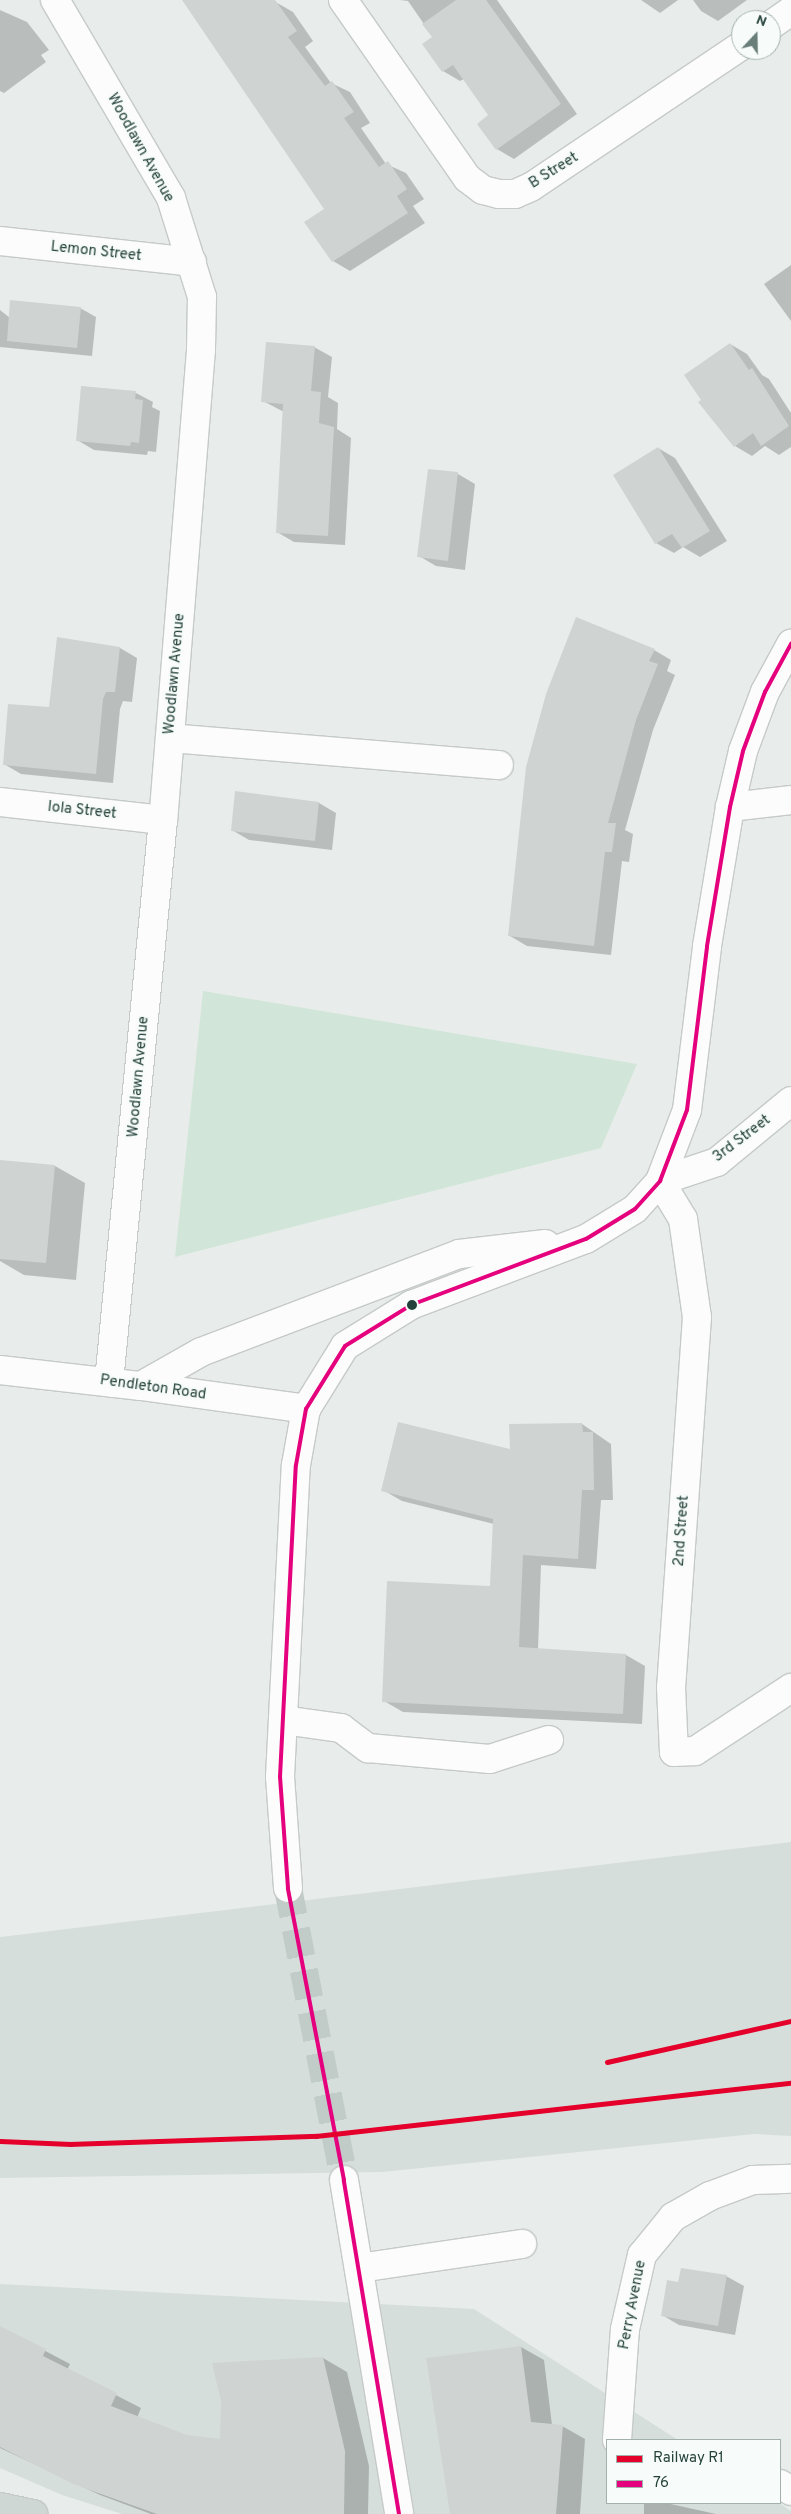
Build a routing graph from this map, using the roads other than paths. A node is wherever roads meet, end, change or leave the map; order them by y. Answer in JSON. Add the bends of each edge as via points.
{"nodes":[{"id":1,"x":55,"y":0,"type":"edge"},
{"id":2,"x":343,"y":0,"type":"edge"},
{"id":3,"x":731,"y":53,"type":"edge"},
{"id":4,"x":0,"y":241,"type":"edge"},
{"id":5,"x":192,"y":262,"type":"junction"},
{"id":6,"x":791,"y":644,"type":"edge"},
{"id":7,"x":170,"y":738,"type":"junction"},
{"id":8,"x":499,"y":765,"type":"dead end"},
{"id":9,"x":791,"y":800,"type":"edge"},
{"id":10,"x":0,"y":802,"type":"edge"},
{"id":11,"x":730,"y":806,"type":"junction"},
{"id":12,"x":163,"y":820,"type":"junction"},
{"id":13,"x":791,"y":1101,"type":"edge"},
{"id":14,"x":660,"y":1182,"type":"junction"},
{"id":15,"x":586,"y":1239,"type":"junction"},
{"id":16,"x":0,"y":1370,"type":"edge"},
{"id":17,"x":109,"y":1382,"type":"junction"},
{"id":18,"x":141,"y":1386,"type":"junction"},
{"id":19,"x":306,"y":1410,"type":"junction"},
{"id":20,"x":791,"y":1688,"type":"edge"},
{"id":21,"x":284,"y":1720,"type":"junction"},
{"id":22,"x":549,"y":1740,"type":"dead end"},
{"id":23,"x":288,"y":1888,"type":"tunnel mouth"},
{"id":24,"x":791,"y":2179,"type":"edge"},
{"id":25,"x":344,"y":2180,"type":"tunnel mouth"},
{"id":26,"x":522,"y":2244,"type":"dead end"},
{"id":27,"x":359,"y":2268,"type":"junction"},
{"id":28,"x":617,"y":2439,"type":"edge"},
{"id":29,"x":0,"y":2494,"type":"edge"},
{"id":30,"x":19,"y":2511,"type":"edge"},
{"id":31,"x":400,"y":2514,"type":"edge"}],
"edges":[{"from":1,"to":5,"type":"street","name":"Woodlawn Avenue","via":[[170,198]]},
{"from":2,"to":3,"type":"street","name":"B Street","via":[[467,178],[483,190],[499,194],[515,194],[531,187]]},
{"from":4,"to":5,"type":"street","name":"Lemon Street"},
{"from":5,"to":7,"type":"street","name":"Woodlawn Avenue","via":[[202,297],[202,350]]},
{"from":6,"to":11,"type":"street","via":[[765,692],[743,750]]},
{"from":7,"to":8,"type":"street"},
{"from":7,"to":12,"type":"street","name":"Woodlawn Avenue"},
{"from":9,"to":11,"type":"street"},
{"from":10,"to":12,"type":"street","name":"Iola Street"},
{"from":11,"to":14,"type":"street","via":[[707,946],[687,1110]]},
{"from":12,"to":17,"type":"street","name":"Woodlawn Avenue"},
{"from":13,"to":14,"type":"street","name":"3rd Street","via":[[716,1162]]},
{"from":14,"to":15,"type":"street","via":[[635,1209]]},
{"from":14,"to":20,"type":"street","name":"2nd Street","via":[[683,1219],[697,1317],[671,1687],[674,1752],[695,1752]]},
{"from":15,"to":18,"type":"street","via":[[459,1254],[201,1352]]},
{"from":15,"to":19,"type":"street","via":[[403,1310],[345,1346]]},
{"from":16,"to":17,"type":"street","name":"Pendleton Road"},
{"from":17,"to":18,"type":"street","name":"Pendleton Road"},
{"from":18,"to":19,"type":"street","name":"Pendleton Road"},
{"from":19,"to":21,"type":"street","via":[[296,1465]]},
{"from":21,"to":22,"type":"street","via":[[340,1728],[368,1748],[490,1760]]},
{"from":21,"to":23,"type":"street","via":[[280,1777]]},
{"from":24,"to":28,"type":"street","name":"Perry Avenue","via":[[753,2180],[710,2196],[673,2217],[642,2255],[625,2329]]},
{"from":25,"to":27,"type":"street"},
{"from":26,"to":27,"type":"street"},
{"from":27,"to":31,"type":"street"},
{"from":29,"to":30,"type":"street"}]}
